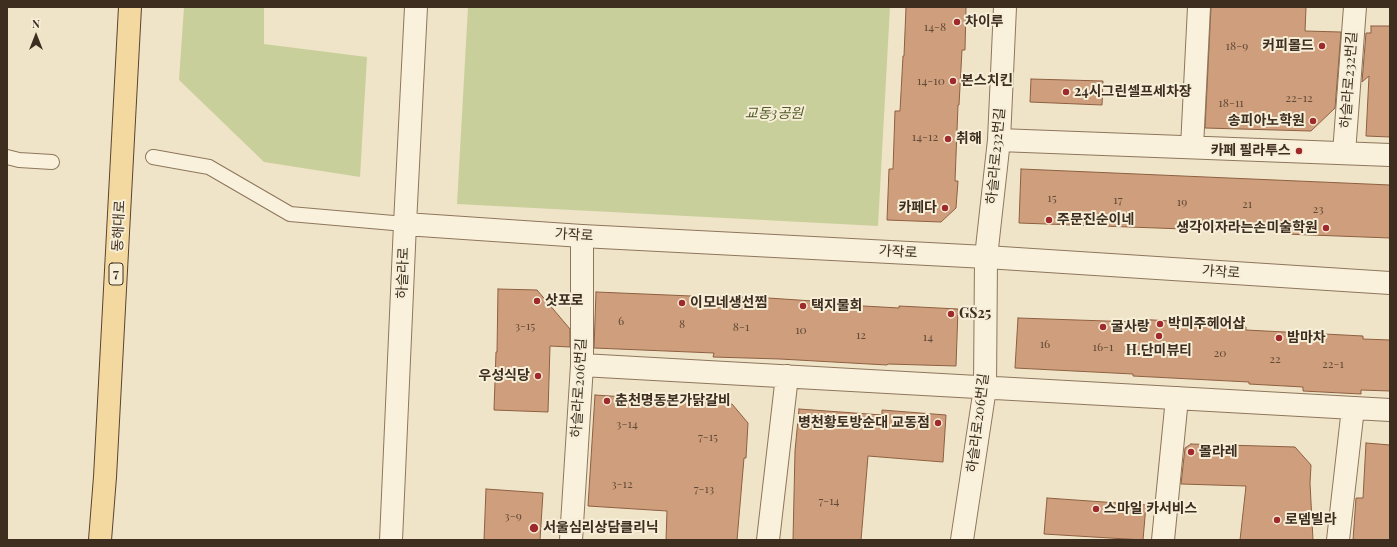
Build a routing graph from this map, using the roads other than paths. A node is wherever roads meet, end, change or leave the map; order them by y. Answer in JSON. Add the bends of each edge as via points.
{"nodes":[{"id":1,"x":130,"y":7,"type":"edge"},
{"id":2,"x":416,"y":7,"type":"edge"},
{"id":3,"x":1005,"y":7,"type":"edge"},
{"id":4,"x":1199,"y":7,"type":"edge"},
{"id":5,"x":1355,"y":7,"type":"edge"},
{"id":6,"x":999,"y":140,"type":"junction"},
{"id":7,"x":1192,"y":147,"type":"junction"},
{"id":8,"x":1344,"y":153,"type":"junction"},
{"id":9,"x":1390,"y":155,"type":"edge"},
{"id":10,"x":7,"y":157,"type":"edge"},
{"id":11,"x":153,"y":157,"type":"dead end"},
{"id":12,"x":52,"y":162,"type":"dead end"},
{"id":13,"x":405,"y":224,"type":"junction"},
{"id":14,"x":582,"y":236,"type":"junction"},
{"id":15,"x":986,"y":257,"type":"junction"},
{"id":16,"x":1390,"y":283,"type":"edge"},
{"id":17,"x":582,"y":366,"type":"junction"},
{"id":18,"x":786,"y":376,"type":"junction"},
{"id":19,"x":985,"y":388,"type":"junction"},
{"id":20,"x":1177,"y":398,"type":"junction"},
{"id":21,"x":1353,"y":408,"type":"junction"},
{"id":22,"x":1390,"y":410,"type":"edge"},
{"id":23,"x":100,"y":540,"type":"edge"},
{"id":24,"x":391,"y":540,"type":"edge"},
{"id":25,"x":571,"y":540,"type":"edge"},
{"id":26,"x":768,"y":540,"type":"edge"},
{"id":27,"x":962,"y":540,"type":"edge"},
{"id":28,"x":1163,"y":540,"type":"edge"},
{"id":29,"x":1338,"y":540,"type":"edge"}],
"edges":[{"from":1,"to":23,"type":"main road","name":"동해대로","number":"7"},
{"from":2,"to":13,"type":"street","name":"하슬라로"},
{"from":3,"to":6,"type":"street","name":"하슬라로232번길"},
{"from":4,"to":7,"type":"street"},
{"from":5,"to":8,"type":"street","name":"하슬라로232번길"},
{"from":6,"to":7,"type":"street"},
{"from":6,"to":15,"type":"street","name":"하슬라로232번길"},
{"from":7,"to":8,"type":"street"},
{"from":8,"to":9,"type":"street"},
{"from":10,"to":12,"type":"lane"},
{"from":11,"to":13,"type":"lane","via":[[209,167],[290,214]]},
{"from":13,"to":14,"type":"street","name":"가작로"},
{"from":13,"to":24,"type":"street","name":"하슬라로"},
{"from":14,"to":15,"type":"street","name":"가작로"},
{"from":14,"to":17,"type":"street","name":"하슬라로206번길"},
{"from":15,"to":16,"type":"street","name":"가작로"},
{"from":15,"to":19,"type":"street","name":"하슬라로206번길"},
{"from":17,"to":18,"type":"street"},
{"from":17,"to":25,"type":"street","name":"하슬라로206번길"},
{"from":18,"to":19,"type":"street"},
{"from":18,"to":26,"type":"street"},
{"from":19,"to":20,"type":"street"},
{"from":19,"to":27,"type":"street","name":"하슬라로206번길"},
{"from":20,"to":21,"type":"street"},
{"from":20,"to":28,"type":"street"},
{"from":21,"to":22,"type":"street"},
{"from":21,"to":29,"type":"street"}]}
